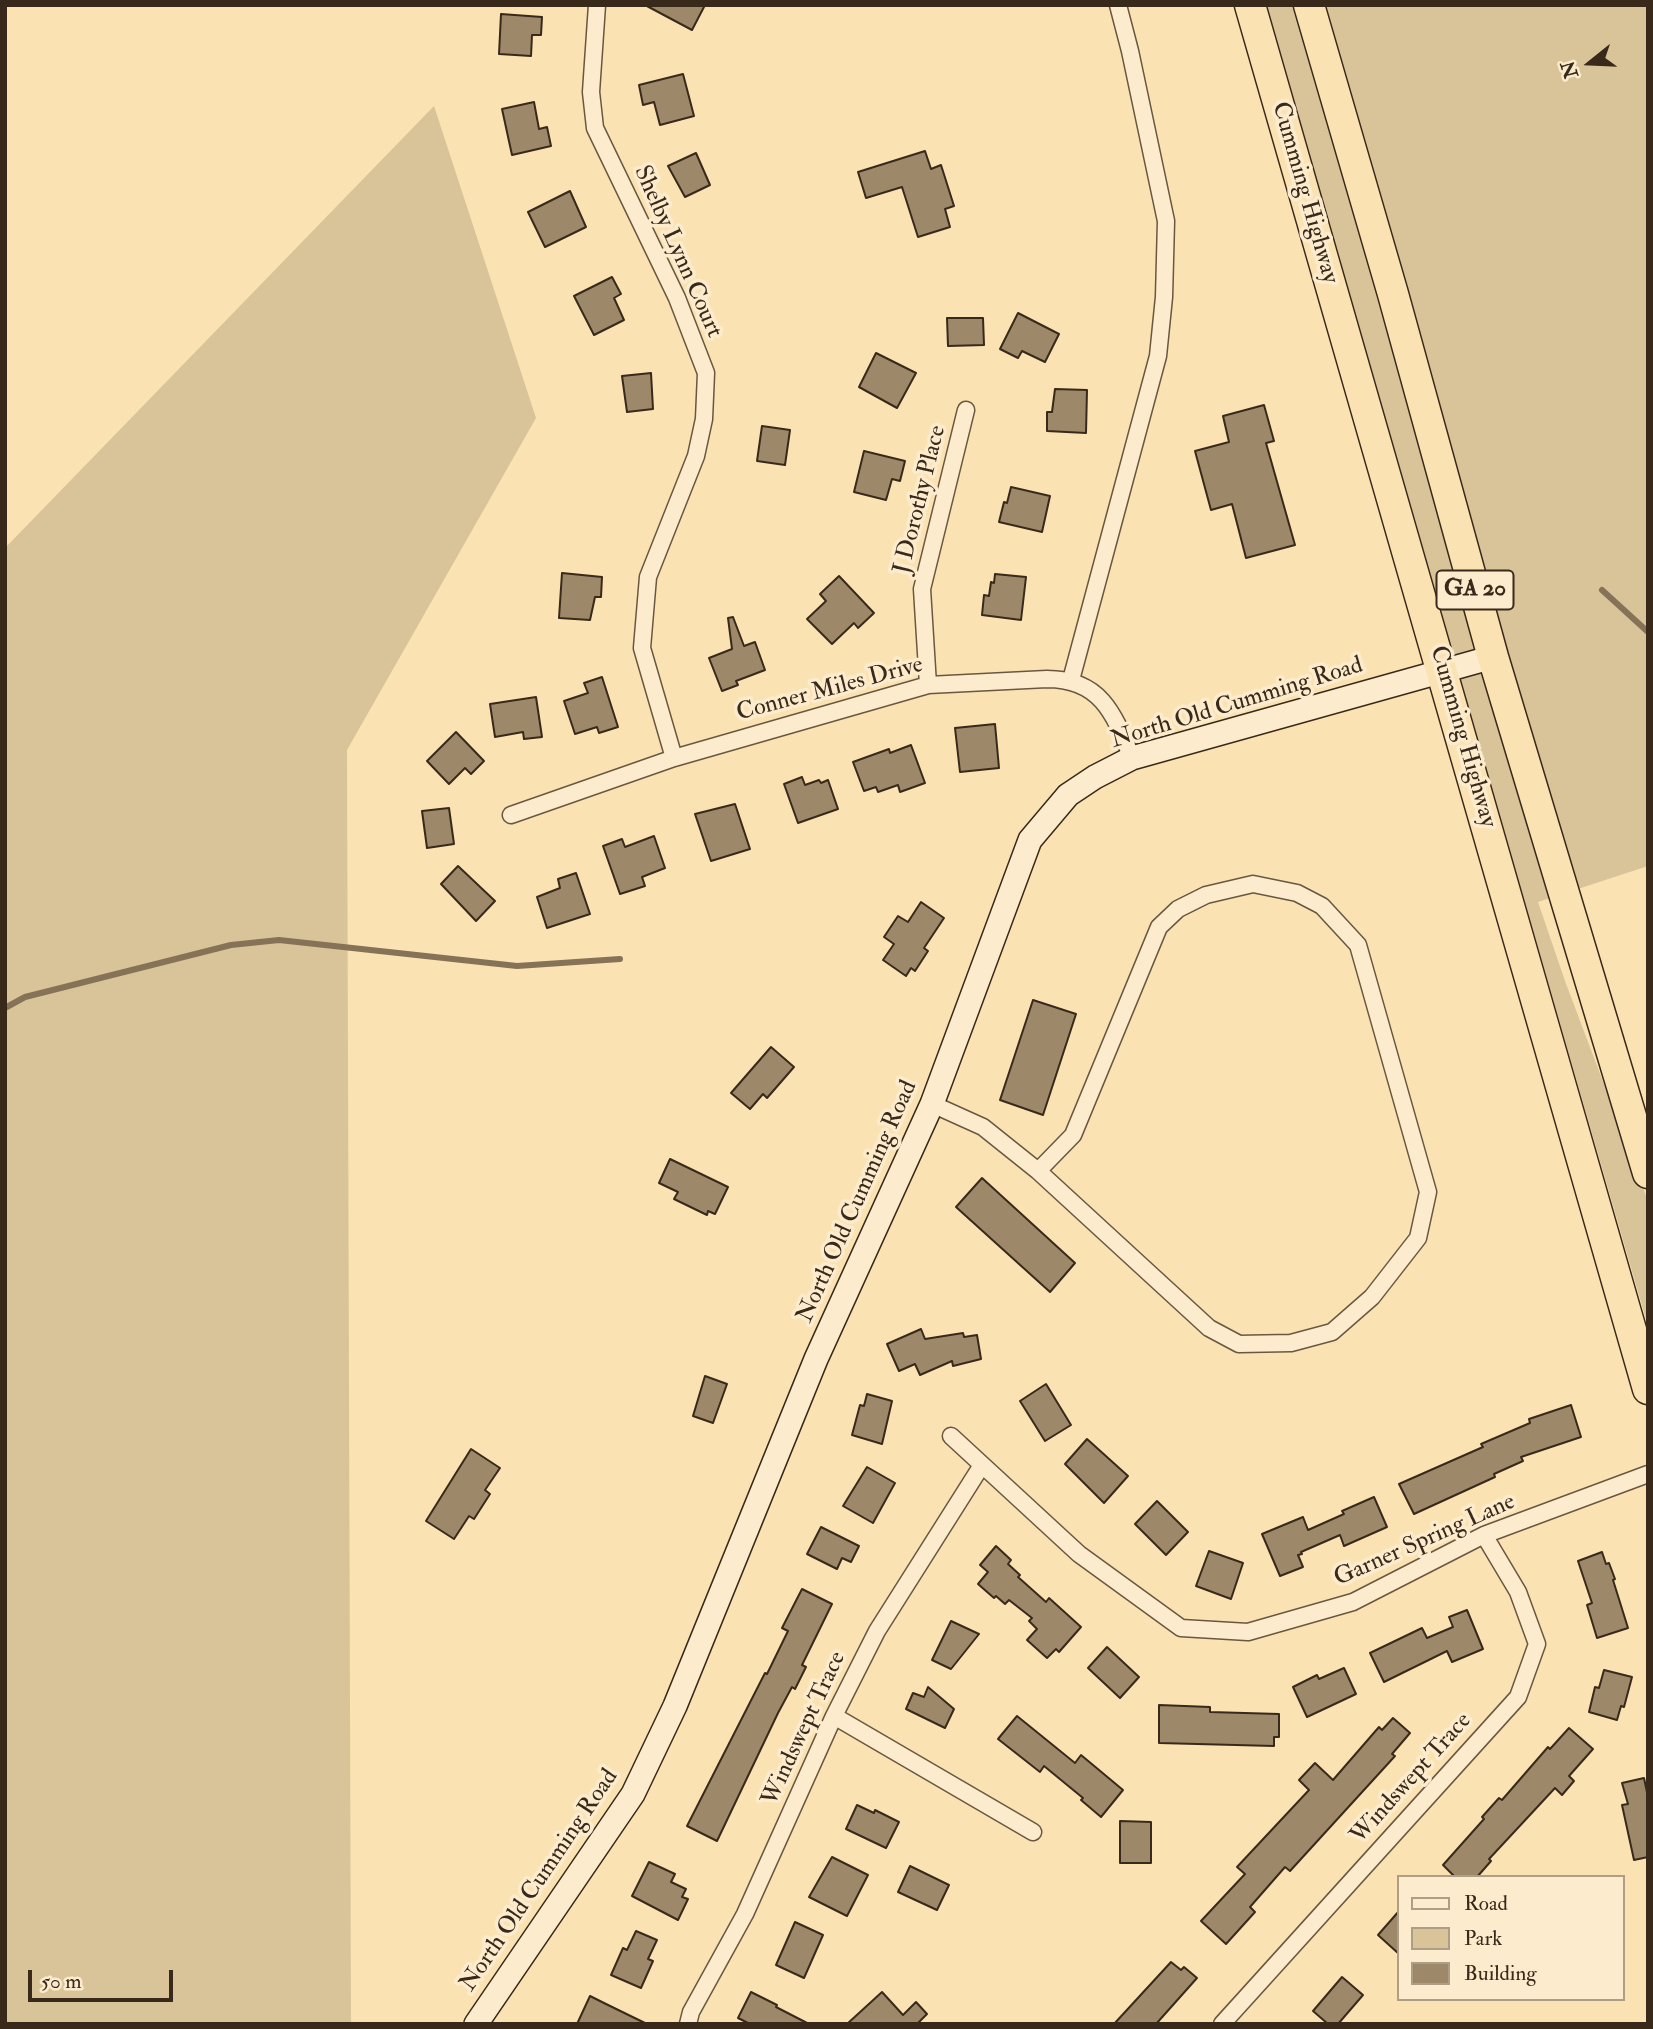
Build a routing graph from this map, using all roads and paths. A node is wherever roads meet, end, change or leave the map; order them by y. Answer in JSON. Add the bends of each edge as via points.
{"nodes":[{"id":1,"x":597,"y":5,"type":"edge"},
{"id":2,"x":1118,"y":5,"type":"edge"},
{"id":3,"x":1250,"y":5,"type":"edge"},
{"id":4,"x":1309,"y":5,"type":"edge"},
{"id":5,"x":966,"y":410,"type":"dead end"},
{"id":6,"x":1493,"y":657,"type":"junction"},
{"id":7,"x":1443,"y":672,"type":"junction"},
{"id":8,"x":1071,"y":680,"type":"junction"},
{"id":9,"x":928,"y":685,"type":"junction"},
{"id":10,"x":674,"y":758,"type":"junction"},
{"id":11,"x":1132,"y":758,"type":"junction"},
{"id":12,"x":511,"y":816,"type":"dead end"},
{"id":13,"x":932,"y":1104,"type":"junction"},
{"id":14,"x":1038,"y":1171,"type":"junction"},
{"id":15,"x":1648,"y":1173,"type":"edge"},
{"id":16,"x":1648,"y":1389,"type":"edge"},
{"id":17,"x":951,"y":1436,"type":"dead end"},
{"id":18,"x":982,"y":1465,"type":"junction"},
{"id":19,"x":1648,"y":1474,"type":"edge"},
{"id":20,"x":1484,"y":1535,"type":"junction"},
{"id":21,"x":834,"y":1716,"type":"junction"},
{"id":22,"x":1033,"y":1832,"type":"dead end"},
{"id":23,"x":476,"y":2024,"type":"edge"},
{"id":24,"x":688,"y":2024,"type":"edge"},
{"id":25,"x":1222,"y":2024,"type":"edge"}],
"edges":[{"from":1,"to":10,"type":"street","name":"Shelby Lynn Court","via":[[591,92],[595,128],[677,298],[706,373],[704,419],[696,456],[648,578],[642,648]]},
{"from":2,"to":8,"type":"street","via":[[1166,221],[1164,297],[1158,356]]},
{"from":3,"to":7,"type":"highway","name":"Cumming Highway","number":"GA 20"},
{"from":4,"to":6,"type":"highway","number":"GA 20"},
{"from":5,"to":9,"type":"street","name":"J Dorothy Place","via":[[922,589]]},
{"from":6,"to":7,"type":"street","name":"North Old Cumming Road"},
{"from":6,"to":15,"type":"highway","number":"GA 20"},
{"from":7,"to":11,"type":"street","name":"North Old Cumming Road"},
{"from":7,"to":16,"type":"highway","name":"Cumming Highway","number":"GA 20"},
{"from":8,"to":9,"type":"street","name":"Conner Miles Drive"},
{"from":8,"to":11,"type":"street","via":[[1102,701]]},
{"from":9,"to":10,"type":"street","name":"Conner Miles Drive"},
{"from":10,"to":12,"type":"street","name":"Conner Miles Drive"},
{"from":11,"to":13,"type":"street","name":"North Old Cumming Road","via":[[1068,795],[1030,840]]},
{"from":13,"to":14,"type":"street","via":[[983,1127]]},
{"from":13,"to":23,"type":"street","name":"North Old Cumming Road","via":[[816,1359],[675,1706],[633,1794]]},
{"from":14,"to":14,"type":"street","via":[[1209,1328],[1239,1344],[1291,1343],[1332,1332],[1372,1297],[1418,1238],[1428,1192],[1358,945],[1322,906],[1297,893],[1253,884],[1206,895],[1178,909],[1159,927],[1073,1135]]},
{"from":17,"to":18,"type":"street","name":"Garner Spring Lane"},
{"from":18,"to":20,"type":"street","name":"Garner Spring Lane","via":[[1079,1554],[1181,1628],[1248,1632],[1353,1602]]},
{"from":18,"to":21,"type":"street","name":"Windswept Trace","via":[[877,1631]]},
{"from":19,"to":20,"type":"street","name":"Garner Spring Lane"},
{"from":20,"to":25,"type":"street","name":"Windswept Trace","via":[[1518,1592],[1536,1644],[1518,1697]]},
{"from":21,"to":22,"type":"street"},
{"from":21,"to":24,"type":"street","name":"Windswept Trace"}]}
